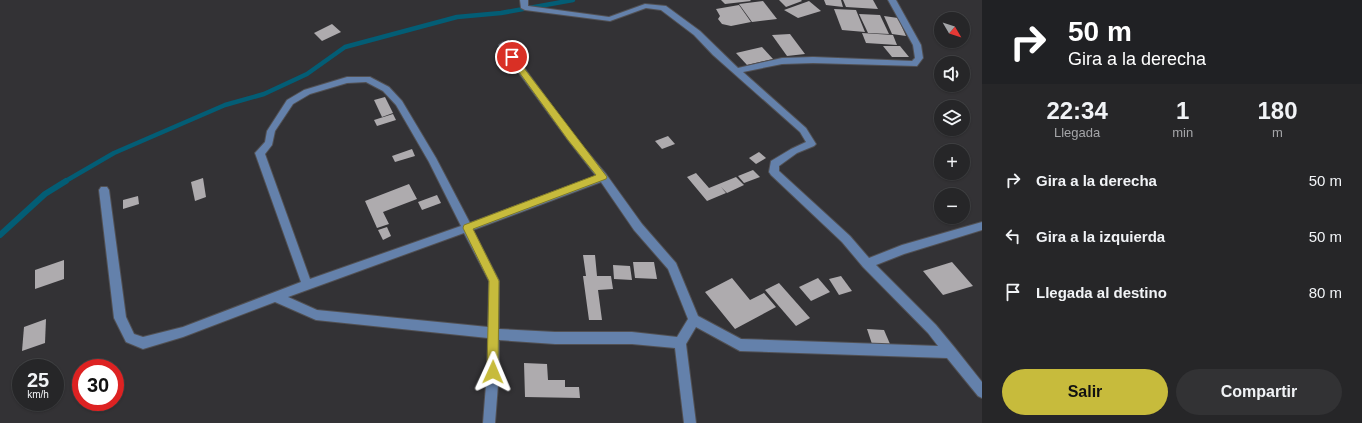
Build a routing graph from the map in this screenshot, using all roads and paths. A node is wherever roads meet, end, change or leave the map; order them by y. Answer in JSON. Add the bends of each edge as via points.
{"nodes":[{"id":1,"x":524,"y":0,"type":"edge"},
{"id":2,"x":892,"y":0,"type":"edge"},
{"id":3,"x":503,"y":45,"type":"dead end"},
{"id":4,"x":736,"y":71,"type":"junction"},
{"id":5,"x":602,"y":177,"type":"junction"},
{"id":6,"x":104,"y":190,"type":"dead end"},
{"id":7,"x":982,"y":226,"type":"edge"},
{"id":8,"x":467,"y":228,"type":"junction"},
{"id":9,"x":867,"y":264,"type":"junction"},
{"id":10,"x":307,"y":285,"type":"junction"},
{"id":11,"x":276,"y":296,"type":"junction"},
{"id":12,"x":694,"y":320,"type":"junction"},
{"id":13,"x":493,"y":334,"type":"junction"},
{"id":14,"x":680,"y":343,"type":"junction"},
{"id":15,"x":951,"y":352,"type":"junction"},
{"id":16,"x":982,"y":392,"type":"edge"},
{"id":17,"x":489,"y":423,"type":"edge"},
{"id":18,"x":690,"y":423,"type":"edge"}],
"edges":[{"from":1,"to":4,"type":"street","via":[[525,8],[610,19],[645,6],[663,8],[697,33]]},
{"from":2,"to":4,"type":"street","via":[[917,45],[919,58],[914,64],[782,61]]},
{"from":3,"to":5,"type":"street"},
{"from":4,"to":9,"type":"street","via":[[803,130],[811,144],[774,164],[774,172],[846,239]]},
{"from":5,"to":8,"type":"street"},
{"from":5,"to":12,"type":"street","via":[[638,227],[672,266]]},
{"from":6,"to":11,"type":"street","via":[[120,318],[130,338],[143,343],[183,332]]},
{"from":7,"to":9,"type":"street","via":[[902,250]]},
{"from":8,"to":10,"type":"street"},
{"from":8,"to":10,"type":"street","via":[[399,103],[386,89],[367,79],[326,85],[290,102],[272,131],[269,143],[260,153]]},
{"from":8,"to":13,"type":"street","via":[[494,281]]},
{"from":9,"to":15,"type":"street","via":[[932,329]]},
{"from":10,"to":11,"type":"street"},
{"from":11,"to":13,"type":"street","via":[[316,315]]},
{"from":12,"to":14,"type":"street"},
{"from":12,"to":15,"type":"street","via":[[740,345]]},
{"from":13,"to":14,"type":"street","via":[[555,338],[632,338]]},
{"from":13,"to":17,"type":"street"},
{"from":14,"to":18,"type":"street"},
{"from":15,"to":16,"type":"street"}]}
